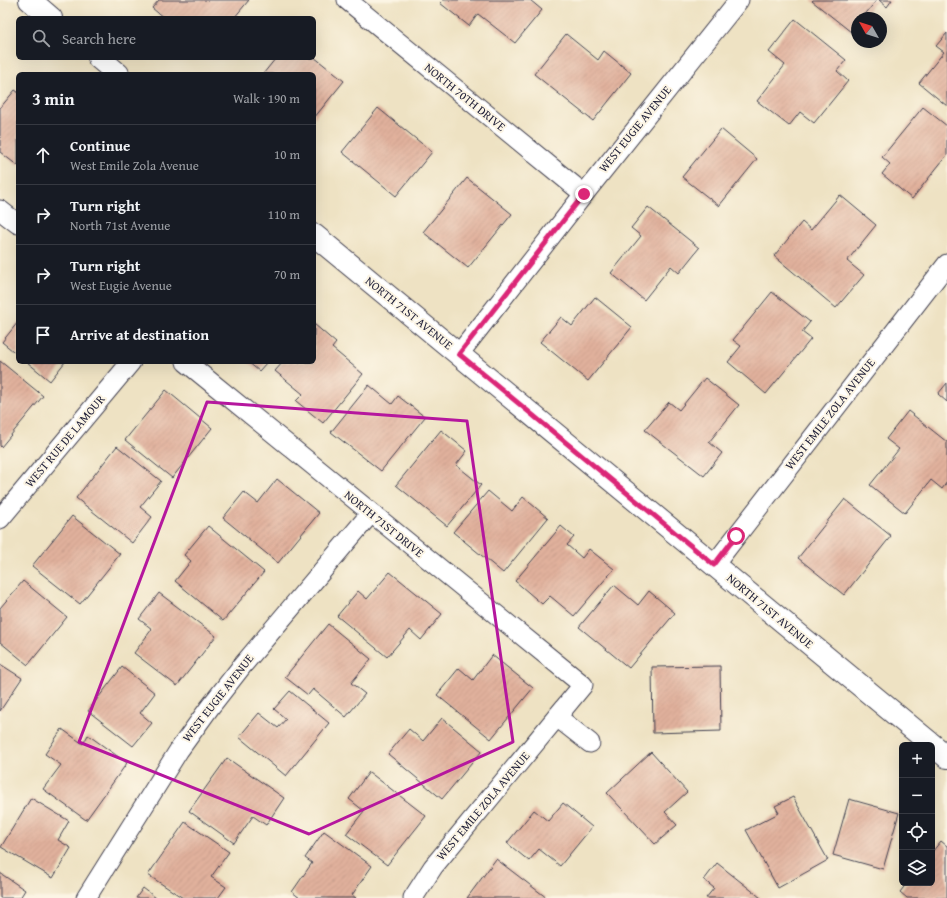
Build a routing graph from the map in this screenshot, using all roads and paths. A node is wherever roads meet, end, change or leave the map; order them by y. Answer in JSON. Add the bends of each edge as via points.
{"nodes":[{"id":1,"x":30,"y":0,"type":"edge"},
{"id":2,"x":347,"y":0,"type":"edge"},
{"id":3,"x":739,"y":0,"type":"edge"},
{"id":4,"x":49,"y":16,"type":"edge"},
{"id":5,"x":101,"y":60,"type":"edge"},
{"id":6,"x":116,"y":72,"type":"edge"},
{"id":7,"x":584,"y":194,"type":"junction"},
{"id":8,"x":0,"y":210,"type":"edge"},
{"id":9,"x":16,"y":222,"type":"edge"},
{"id":10,"x":316,"y":237,"type":"edge"},
{"id":11,"x":947,"y":264,"type":"edge"},
{"id":12,"x":459,"y":354,"type":"junction"},
{"id":13,"x":129,"y":364,"type":"edge"},
{"id":14,"x":188,"y":364,"type":"edge"},
{"id":15,"x":371,"y":513,"type":"junction"},
{"id":16,"x":0,"y":519,"type":"edge"},
{"id":17,"x":714,"y":565,"type":"junction"},
{"id":18,"x":583,"y":685,"type":"joint"},
{"id":19,"x":557,"y":717,"type":"junction"},
{"id":20,"x":590,"y":743,"type":"dead end"},
{"id":21,"x":947,"y":757,"type":"edge"},
{"id":22,"x":86,"y":898,"type":"edge"},
{"id":23,"x":413,"y":898,"type":"edge"}],
"edges":[{"from":1,"to":4,"type":"street"},
{"from":2,"to":7,"type":"street","name":"NORTH 70TH DRIVE"},
{"from":3,"to":7,"type":"street","name":"WEST EUGIE AVENUE"},
{"from":5,"to":6,"type":"street"},
{"from":7,"to":12,"type":"street","name":"WEST EUGIE AVENUE"},
{"from":8,"to":9,"type":"street"},
{"from":10,"to":12,"type":"street","name":"NORTH 71ST AVENUE"},
{"from":11,"to":17,"type":"street","name":"WEST EMILE ZOLA AVENUE"},
{"from":12,"to":17,"type":"street","name":"NORTH 71ST AVENUE"},
{"from":13,"to":16,"type":"street","name":"WEST RUE DE LAMOUR"},
{"from":14,"to":15,"type":"street","name":"NORTH 71ST DRIVE"},
{"from":15,"to":18,"type":"street","name":"NORTH 71ST DRIVE"},
{"from":15,"to":22,"type":"street","name":"WEST EUGIE AVENUE","via":[[210,707],[179,750]]},
{"from":17,"to":21,"type":"street","name":"NORTH 71ST AVENUE"},
{"from":18,"to":19,"type":"street","name":"WEST EMILE ZOLA AVENUE"},
{"from":19,"to":20,"type":"street"},
{"from":19,"to":23,"type":"street","name":"WEST EMILE ZOLA AVENUE","via":[[433,867]]}]}
